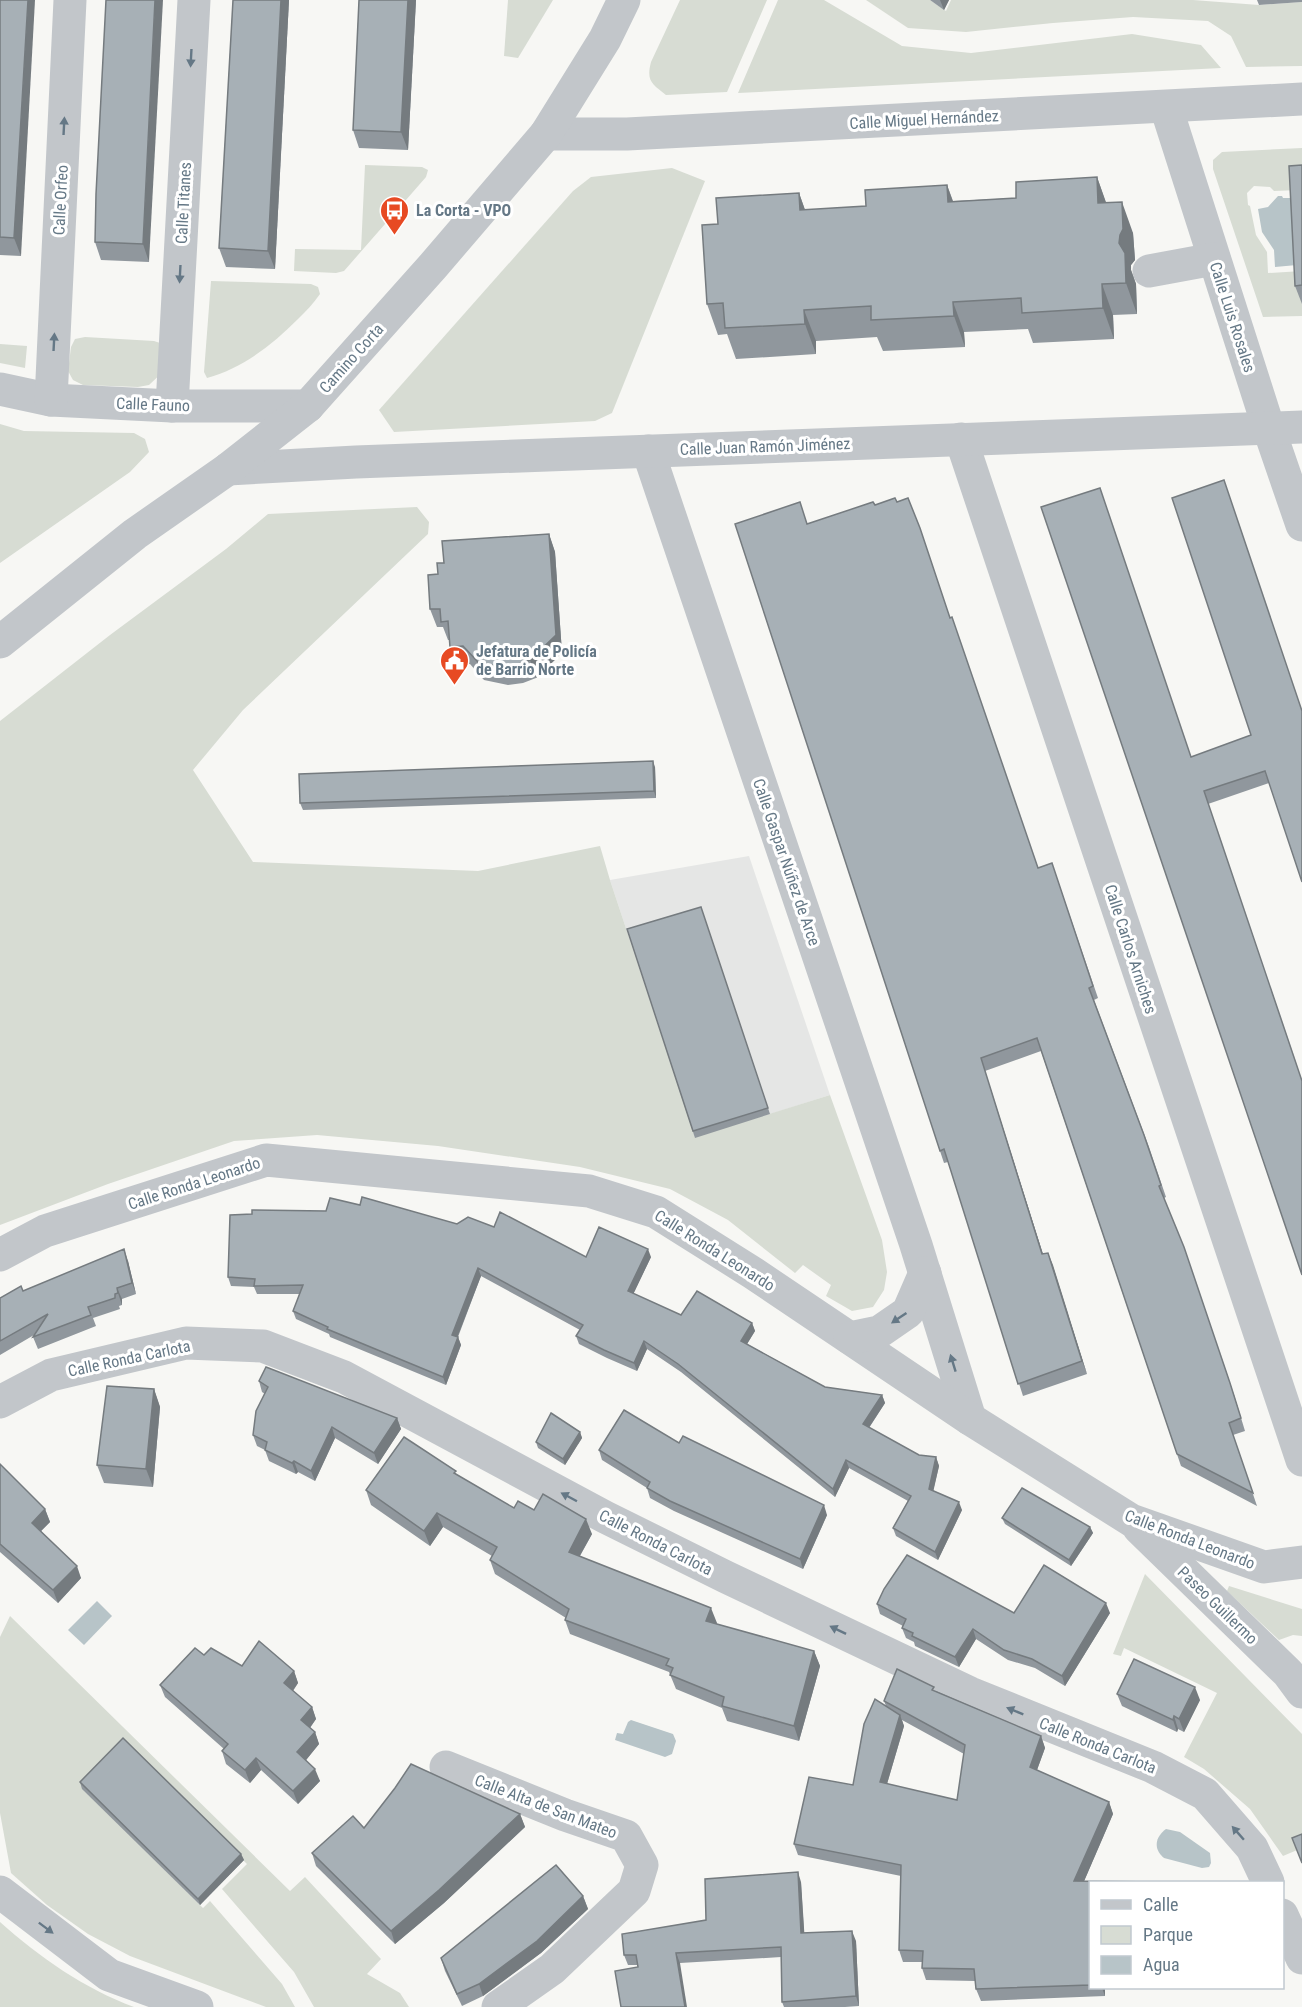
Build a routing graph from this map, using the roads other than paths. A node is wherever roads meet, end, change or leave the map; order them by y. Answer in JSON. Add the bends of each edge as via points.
{"nodes":[{"id":1,"x":70,"y":0,"type":"edge"},
{"id":2,"x":194,"y":0,"type":"edge"},
{"id":3,"x":624,"y":0,"type":"edge"},
{"id":4,"x":1302,"y":99,"type":"edge"},
{"id":5,"x":1166,"y":107,"type":"junction"},
{"id":6,"x":546,"y":134,"type":"junction"},
{"id":7,"x":1214,"y":259,"type":"junction"},
{"id":8,"x":1149,"y":271,"type":"dead end"},
{"id":9,"x":0,"y":389,"type":"edge"},
{"id":10,"x":51,"y":400,"type":"junction"},
{"id":11,"x":172,"y":406,"type":"junction"},
{"id":12,"x":308,"y":406,"type":"junction"},
{"id":13,"x":1302,"y":427,"type":"edge"},
{"id":14,"x":1269,"y":429,"type":"junction"},
{"id":15,"x":961,"y":439,"type":"junction"},
{"id":16,"x":648,"y":451,"type":"junction"},
{"id":17,"x":228,"y":469,"type":"junction"},
{"id":18,"x":1302,"y":525,"type":"edge"},
{"id":19,"x":0,"y":642,"type":"edge"},
{"id":20,"x":0,"y":1255,"type":"edge"},
{"id":21,"x":925,"y":1273,"type":"junction"},
{"id":22,"x":850,"y":1338,"type":"junction"},
{"id":23,"x":0,"y":1402,"type":"edge"},
{"id":24,"x":970,"y":1419,"type":"junction"},
{"id":25,"x":1302,"y":1460,"type":"edge"},
{"id":26,"x":1131,"y":1520,"type":"junction"},
{"id":27,"x":1302,"y":1562,"type":"edge"},
{"id":28,"x":1302,"y":1692,"type":"edge"},
{"id":29,"x":446,"y":1767,"type":"dead end"},
{"id":30,"x":1268,"y":1881,"type":"edge"},
{"id":31,"x":0,"y":1892,"type":"edge"},
{"id":32,"x":1284,"y":1919,"type":"edge"},
{"id":33,"x":1302,"y":1958,"type":"edge"},
{"id":34,"x":197,"y":2007,"type":"edge"},
{"id":35,"x":498,"y":2007,"type":"edge"}],
"edges":[{"from":10,"to":1,"type":"street","name":"Calle Orfeo","one_way":true},
{"from":2,"to":11,"type":"street","name":"Calle Titanes","one_way":true},
{"from":3,"to":6,"type":"street","name":"Camino Corta","via":[[605,39]]},
{"from":4,"to":5,"type":"street","name":"Calle Miguel Hernández"},
{"from":5,"to":6,"type":"street","name":"Calle Miguel Hernández","via":[[627,134]]},
{"from":5,"to":7,"type":"street","name":"Calle Luis Rosales"},
{"from":6,"to":12,"type":"street","name":"Camino Corta"},
{"from":7,"to":8,"type":"street"},
{"from":7,"to":14,"type":"street","name":"Calle Luis Rosales"},
{"from":9,"to":10,"type":"street","name":"Calle Fauno"},
{"from":10,"to":11,"type":"street","name":"Calle Fauno"},
{"from":11,"to":12,"type":"street","name":"Calle Fauno"},
{"from":12,"to":17,"type":"street","name":"Camino Corta"},
{"from":13,"to":14,"type":"street","name":"Calle Juan Ramón Jiménez"},
{"from":14,"to":15,"type":"street","name":"Calle Juan Ramón Jiménez"},
{"from":14,"to":18,"type":"street","name":"Calle Luis Rosales"},
{"from":15,"to":16,"type":"street","name":"Calle Juan Ramón Jiménez"},
{"from":15,"to":25,"type":"street","name":"Calle Carlos Arniches"},
{"from":16,"to":17,"type":"street","name":"Calle Juan Ramón Jiménez"},
{"from":16,"to":21,"type":"street","name":"Calle Gaspar Núñez de Arce"},
{"from":17,"to":19,"type":"street","name":"Camino Corta","via":[[135,534]]},
{"from":20,"to":22,"type":"street","name":"Calle Ronda Leonardo","via":[[45,1231],[266,1160],[589,1191],[656,1212]]},
{"from":21,"to":22,"type":"street","one_way":true,"via":[[908,1312],[879,1332]]},
{"from":24,"to":21,"type":"street","name":"Calle Gaspar Núñez de Arce","one_way":true},
{"from":22,"to":24,"type":"street","name":"Calle Ronda Leonardo"},
{"from":30,"to":23,"type":"street","name":"Calle Ronda Carlota","one_way":true,"via":[[1252,1848],[1205,1794],[1153,1767],[969,1693],[726,1577],[324,1369],[263,1346],[186,1343],[51,1375]]},
{"from":24,"to":26,"type":"street","name":"Calle Ronda Leonardo"},
{"from":26,"to":27,"type":"street","name":"Calle Ronda Leonardo","via":[[1264,1567]]},
{"from":26,"to":28,"type":"street","name":"Paseo Guillermo","via":[[1288,1673]]},
{"from":29,"to":35,"type":"street","name":"Calle Alta de San Mateo","via":[[626,1836],[642,1865],[634,1891],[552,1969]]},
{"from":31,"to":34,"type":"street","one_way":true,"via":[[109,1976]]},
{"from":32,"to":33,"type":"street"}]}
